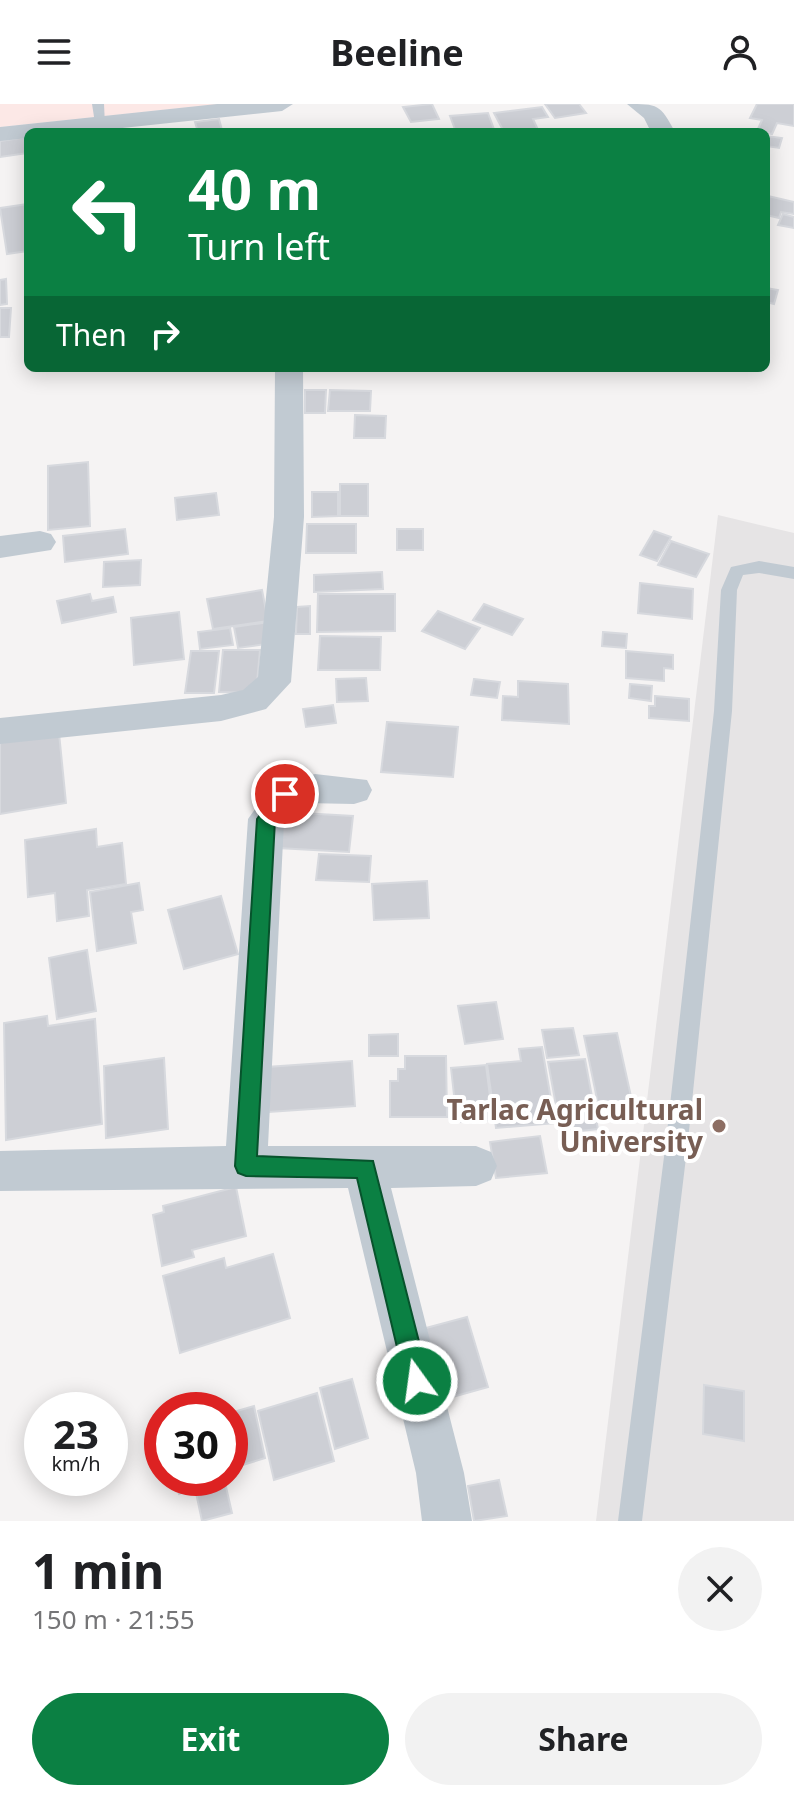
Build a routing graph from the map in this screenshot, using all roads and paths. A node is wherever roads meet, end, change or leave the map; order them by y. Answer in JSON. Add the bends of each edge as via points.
{"nodes":[{"id":1,"x":282,"y":104,"type":"edge"},
{"id":2,"x":638,"y":104,"type":"edge"},
{"id":3,"x":238,"y":108,"type":"junction"},
{"id":4,"x":99,"y":113,"type":"edge"},
{"id":5,"x":66,"y":128,"type":"edge"},
{"id":6,"x":256,"y":128,"type":"edge"},
{"id":7,"x":661,"y":128,"type":"edge"},
{"id":8,"x":24,"y":132,"type":"edge"},
{"id":9,"x":0,"y":134,"type":"edge"},
{"id":10,"x":289,"y":372,"type":"edge"},
{"id":11,"x":40,"y":542,"type":"dead end"},
{"id":12,"x":0,"y":547,"type":"edge"},
{"id":13,"x":794,"y":573,"type":"edge"},
{"id":14,"x":0,"y":731,"type":"edge"},
{"id":15,"x":354,"y":790,"type":"dead end"},
{"id":16,"x":246,"y":1166,"type":"junction"},
{"id":17,"x":476,"y":1166,"type":"dead end"},
{"id":18,"x":365,"y":1168,"type":"junction"},
{"id":19,"x":0,"y":1171,"type":"edge"},
{"id":20,"x":447,"y":1521,"type":"edge"},
{"id":21,"x":630,"y":1521,"type":"edge"}],
"edges":[{"from":1,"to":3,"type":"street"},
{"from":2,"to":7,"type":"street","via":[[654,114]]},
{"from":3,"to":4,"type":"street"},
{"from":3,"to":6,"type":"street"},
{"from":4,"to":5,"type":"street"},
{"from":8,"to":9,"type":"street"},
{"from":10,"to":14,"type":"street","via":[[289,517],[274,682],[254,700],[221,708]]},
{"from":11,"to":12,"type":"street"},
{"from":13,"to":21,"type":"lane","via":[[759,567],[737,571],[729,590],[723,711],[684,1080]]},
{"from":15,"to":16,"type":"street","via":[[305,787],[285,794],[266,819]]},
{"from":16,"to":18,"type":"street"},
{"from":16,"to":19,"type":"street"},
{"from":17,"to":18,"type":"street"},
{"from":18,"to":20,"type":"street","via":[[440,1473]]}]}
